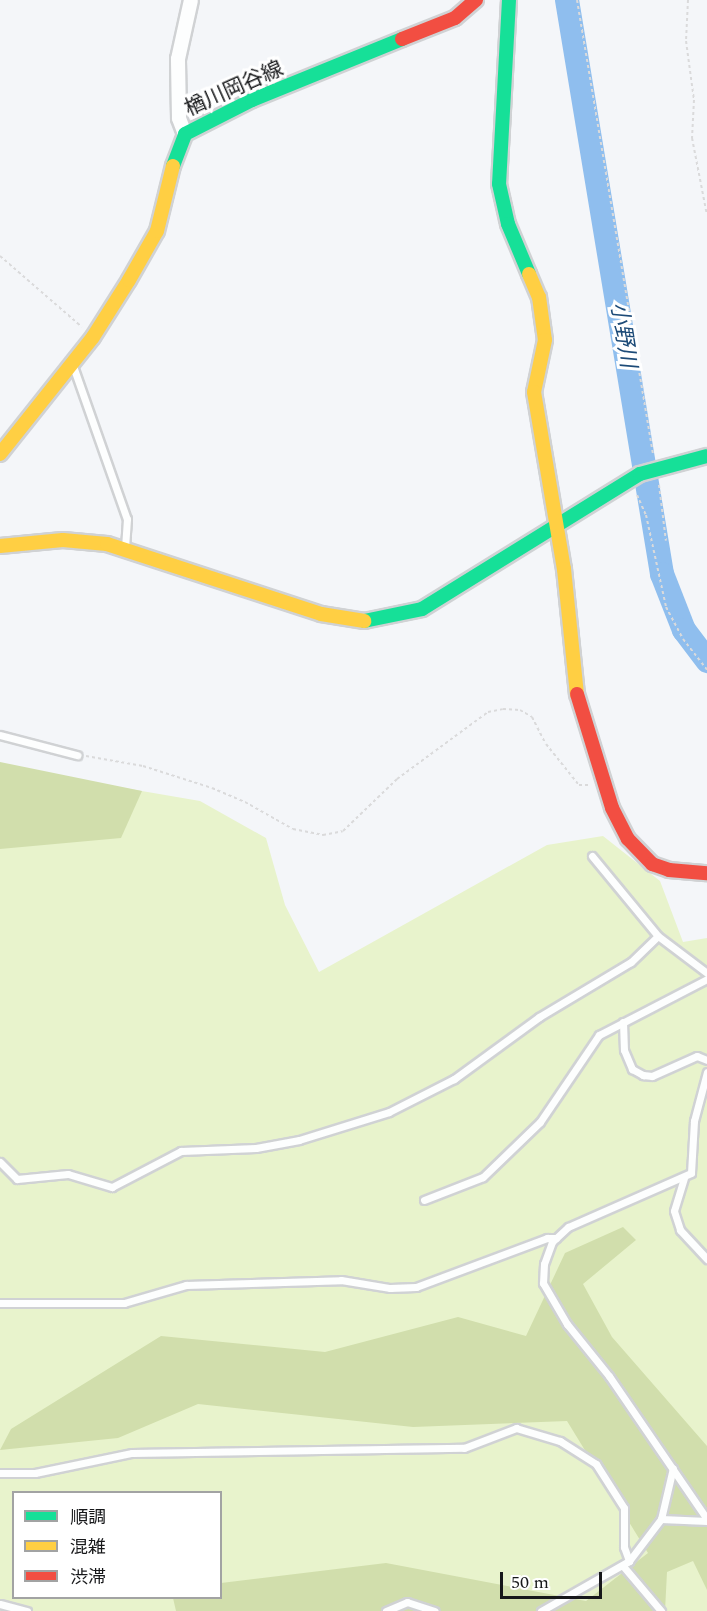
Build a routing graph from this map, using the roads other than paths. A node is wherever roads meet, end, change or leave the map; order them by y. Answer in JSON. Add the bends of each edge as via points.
{"nodes":[{"id":1,"x":191,"y":0,"type":"edge"},
{"id":2,"x":476,"y":0,"type":"edge"},
{"id":3,"x":509,"y":0,"type":"edge"},
{"id":4,"x":185,"y":134,"type":"junction"},
{"id":5,"x":73,"y":364,"type":"junction"},
{"id":6,"x":0,"y":454,"type":"edge"},
{"id":7,"x":707,"y":456,"type":"edge"},
{"id":8,"x":557,"y":525,"type":"junction"},
{"id":9,"x":0,"y":546,"type":"edge"},
{"id":10,"x":124,"y":550,"type":"junction"},
{"id":11,"x":0,"y":735,"type":"edge"},
{"id":12,"x":77,"y":755,"type":"road end"},
{"id":13,"x":592,"y":856,"type":"dead end"},
{"id":14,"x":707,"y":873,"type":"edge"},
{"id":15,"x":658,"y":936,"type":"junction"},
{"id":16,"x":707,"y":973,"type":"edge"},
{"id":17,"x":707,"y":980,"type":"edge"},
{"id":18,"x":623,"y":1022,"type":"junction"},
{"id":19,"x":707,"y":1060,"type":"edge"},
{"id":20,"x":707,"y":1072,"type":"edge"},
{"id":21,"x":0,"y":1162,"type":"edge"},
{"id":22,"x":684,"y":1178,"type":"junction"},
{"id":23,"x":424,"y":1200,"type":"dead end"},
{"id":24,"x":556,"y":1238,"type":"junction"},
{"id":25,"x":707,"y":1259,"type":"edge"},
{"id":26,"x":0,"y":1303,"type":"edge"},
{"id":27,"x":673,"y":1468,"type":"junction"},
{"id":28,"x":0,"y":1473,"type":"edge"},
{"id":29,"x":661,"y":1519,"type":"junction"},
{"id":30,"x":707,"y":1520,"type":"edge"},
{"id":31,"x":626,"y":1564,"type":"junction"},
{"id":32,"x":0,"y":1604,"type":"edge"},
{"id":33,"x":27,"y":1611,"type":"edge"},
{"id":34,"x":386,"y":1611,"type":"edge"},
{"id":35,"x":435,"y":1611,"type":"edge"},
{"id":36,"x":541,"y":1611,"type":"edge"},
{"id":37,"x":661,"y":1611,"type":"edge"}],
"edges":[{"from":1,"to":4,"type":"street","via":[[178,59],[179,118]]},
{"from":2,"to":4,"type":"street","name":"楢川岡谷線","via":[[455,18],[252,100]]},
{"from":3,"to":8,"type":"street","via":[[499,184],[508,224],[539,297],[545,340],[534,392]]},
{"from":4,"to":5,"type":"street","name":"楢川岡谷線","via":[[177,148],[157,231]]},
{"from":5,"to":6,"type":"street","name":"楢川岡谷線"},
{"from":5,"to":10,"type":"lane","via":[[127,519]]},
{"from":7,"to":8,"type":"street","via":[[644,472]]},
{"from":8,"to":10,"type":"street","via":[[422,609],[375,621],[349,621],[321,614]]},
{"from":8,"to":14,"type":"street","via":[[578,702],[628,839],[652,864],[669,870]]},
{"from":9,"to":10,"type":"street","via":[[89,541]]},
{"from":11,"to":12,"type":"lane"},
{"from":13,"to":15,"type":"lane"},
{"from":15,"to":16,"type":"lane"},
{"from":15,"to":21,"type":"lane","via":[[631,962],[539,1017],[454,1079],[389,1112],[299,1140],[256,1148],[181,1151],[112,1187],[68,1174],[16,1179]]},
{"from":17,"to":18,"type":"lane"},
{"from":18,"to":19,"type":"lane","via":[[624,1050],[632,1069],[643,1075],[652,1076],[697,1056]]},
{"from":18,"to":23,"type":"lane","via":[[599,1035],[540,1122],[483,1178]]},
{"from":20,"to":22,"type":"lane","via":[[694,1121],[691,1173]]},
{"from":22,"to":24,"type":"lane","via":[[568,1227]]},
{"from":22,"to":25,"type":"lane","via":[[674,1211],[680,1230]]},
{"from":24,"to":26,"type":"lane","via":[[416,1287],[390,1288],[341,1281],[186,1285],[124,1303]]},
{"from":24,"to":27,"type":"lane","via":[[544,1264],[543,1283],[551,1300]]},
{"from":27,"to":29,"type":"lane"},
{"from":27,"to":30,"type":"lane"},
{"from":28,"to":31,"type":"lane","via":[[35,1473],[115,1455],[154,1452],[464,1448],[516,1428],[560,1441],[596,1464],[624,1508]]},
{"from":29,"to":30,"type":"lane"},
{"from":29,"to":31,"type":"lane"},
{"from":31,"to":36,"type":"lane"},
{"from":31,"to":37,"type":"lane"},
{"from":32,"to":33,"type":"lane"},
{"from":34,"to":35,"type":"lane","via":[[407,1602]]}]}
